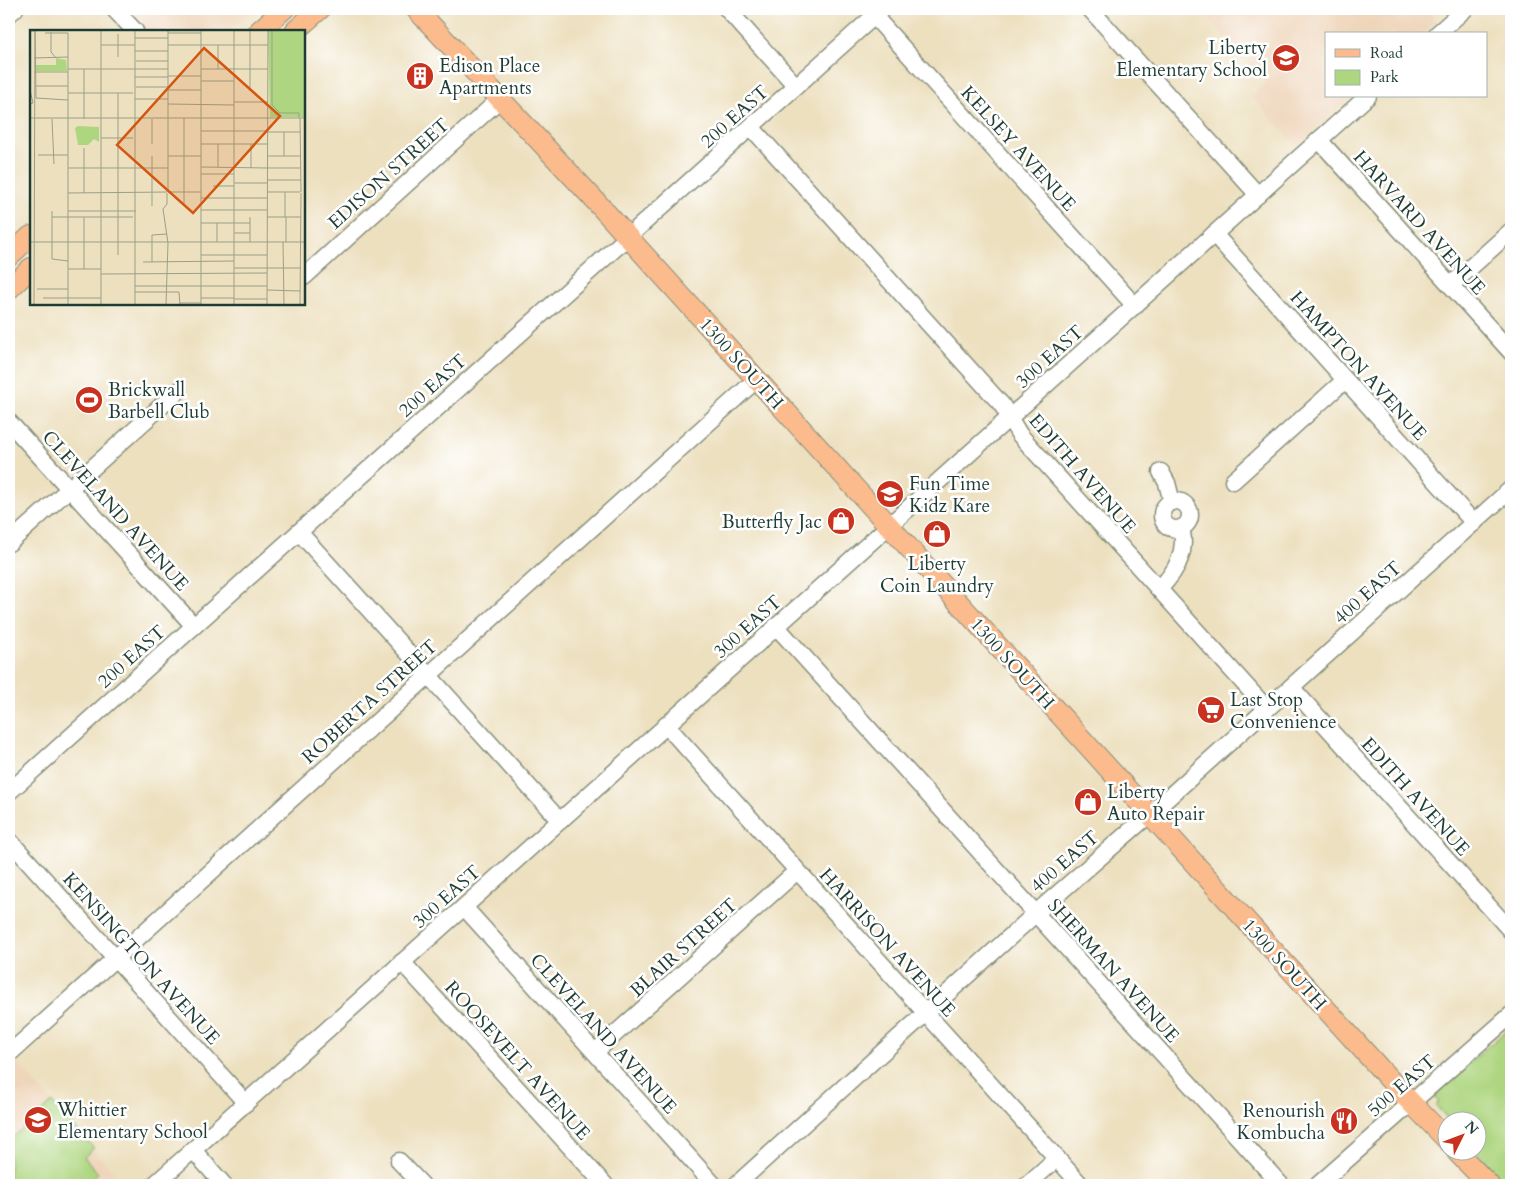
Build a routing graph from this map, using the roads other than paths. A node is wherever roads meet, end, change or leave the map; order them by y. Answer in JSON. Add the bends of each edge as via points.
{"nodes":[{"id":1,"x":15,"y":9,"type":"edge"},
{"id":2,"x":114,"y":9,"type":"edge"},
{"id":3,"x":284,"y":9,"type":"edge"},
{"id":4,"x":320,"y":9,"type":"edge"},
{"id":5,"x":416,"y":9,"type":"edge"},
{"id":6,"x":727,"y":9,"type":"edge"},
{"id":7,"x":1090,"y":9,"type":"edge"},
{"id":8,"x":1465,"y":9,"type":"edge"},
{"id":9,"x":878,"y":13,"type":"edge"},
{"id":10,"x":9,"y":14,"type":"edge"},
{"id":11,"x":133,"y":30,"type":"edge"},
{"id":12,"x":260,"y":30,"type":"edge"},
{"id":13,"x":296,"y":30,"type":"edge"},
{"id":14,"x":1439,"y":32,"type":"edge"},
{"id":15,"x":796,"y":86,"type":"junction"},
{"id":16,"x":1366,"y":98,"type":"edge"},
{"id":17,"x":500,"y":99,"type":"junction"},
{"id":18,"x":751,"y":127,"type":"junction"},
{"id":19,"x":1319,"y":140,"type":"junction"},
{"id":20,"x":1258,"y":195,"type":"junction"},
{"id":21,"x":1511,"y":231,"type":"edge"},
{"id":22,"x":1214,"y":234,"type":"junction"},
{"id":23,"x":30,"y":237,"type":"edge"},
{"id":24,"x":628,"y":237,"type":"junction"},
{"id":25,"x":9,"y":256,"type":"edge"},
{"id":26,"x":30,"y":269,"type":"edge"},
{"id":27,"x":305,"y":276,"type":"edge"},
{"id":28,"x":1451,"y":285,"type":"junction"},
{"id":29,"x":9,"y":288,"type":"edge"},
{"id":30,"x":1135,"y":306,"type":"junction"},
{"id":31,"x":1511,"y":352,"type":"edge"},
{"id":32,"x":757,"y":379,"type":"junction"},
{"id":33,"x":1345,"y":380,"type":"junction"},
{"id":34,"x":178,"y":391,"type":"dead end"},
{"id":35,"x":1010,"y":418,"type":"junction"},
{"id":36,"x":9,"y":422,"type":"edge"},
{"id":37,"x":1161,"y":472,"type":"dead end"},
{"id":38,"x":1233,"y":481,"type":"dead end"},
{"id":39,"x":69,"y":488,"type":"junction"},
{"id":40,"x":1511,"y":489,"type":"edge"},
{"id":41,"x":1474,"y":523,"type":"junction"},
{"id":42,"x":890,"y":527,"type":"junction"},
{"id":43,"x":299,"y":532,"type":"junction"},
{"id":44,"x":9,"y":543,"type":"edge"},
{"id":45,"x":1159,"y":588,"type":"junction"},
{"id":46,"x":194,"y":626,"type":"junction"},
{"id":47,"x":776,"y":626,"type":"junction"},
{"id":48,"x":428,"y":675,"type":"junction"},
{"id":49,"x":1291,"y":687,"type":"junction"},
{"id":50,"x":1267,"y":709,"type":"junction"},
{"id":51,"x":666,"y":725,"type":"junction"},
{"id":52,"x":9,"y":792,"type":"edge"},
{"id":53,"x":1149,"y":814,"type":"junction"},
{"id":54,"x":560,"y":821,"type":"junction"},
{"id":55,"x":9,"y":840,"type":"edge"},
{"id":56,"x":797,"y":871,"type":"junction"},
{"id":57,"x":464,"y":907,"type":"junction"},
{"id":58,"x":1035,"y":913,"type":"junction"},
{"id":59,"x":1511,"y":931,"type":"edge"},
{"id":60,"x":115,"y":958,"type":"junction"},
{"id":61,"x":402,"y":962,"type":"junction"},
{"id":62,"x":926,"y":1013,"type":"junction"},
{"id":63,"x":1511,"y":1015,"type":"edge"},
{"id":64,"x":595,"y":1052,"type":"junction"},
{"id":65,"x":9,"y":1054,"type":"edge"},
{"id":66,"x":246,"y":1103,"type":"junction"},
{"id":67,"x":1411,"y":1103,"type":"junction"},
{"id":68,"x":1438,"y":1131,"type":"edge"},
{"id":69,"x":193,"y":1150,"type":"junction"},
{"id":70,"x":1057,"y":1158,"type":"junction"},
{"id":71,"x":399,"y":1161,"type":"dead end"},
{"id":72,"x":1466,"y":1162,"type":"edge"},
{"id":73,"x":154,"y":1185,"type":"edge"},
{"id":74,"x":224,"y":1185,"type":"edge"},
{"id":75,"x":422,"y":1185,"type":"edge"},
{"id":76,"x":604,"y":1185,"type":"edge"},
{"id":77,"x":714,"y":1185,"type":"edge"},
{"id":78,"x":736,"y":1185,"type":"edge"},
{"id":79,"x":1026,"y":1185,"type":"edge"},
{"id":80,"x":1081,"y":1185,"type":"edge"},
{"id":81,"x":1281,"y":1185,"type":"edge"},
{"id":82,"x":1318,"y":1185,"type":"edge"},
{"id":83,"x":1488,"y":1185,"type":"edge"}],
"edges":[{"from":1,"to":10,"type":"street"},
{"from":2,"to":11,"type":"street"},
{"from":3,"to":12,"type":"main road"},
{"from":4,"to":13,"type":"main road"},
{"from":5,"to":17,"type":"main road","name":"1300 SOUTH"},
{"from":6,"to":15,"type":"street"},
{"from":7,"to":20,"type":"street"},
{"from":8,"to":14,"type":"street"},
{"from":9,"to":15,"type":"street","name":"200 EAST"},
{"from":9,"to":30,"type":"street","name":"KELSEY AVENUE"},
{"from":15,"to":18,"type":"street","name":"200 EAST"},
{"from":16,"to":19,"type":"street","name":"300 EAST"},
{"from":17,"to":24,"type":"main road","name":"1300 SOUTH"},
{"from":17,"to":27,"type":"street","name":"EDISON STREET"},
{"from":18,"to":24,"type":"street","name":"200 EAST"},
{"from":18,"to":35,"type":"street","name":"EDITH AVENUE"},
{"from":19,"to":20,"type":"street","name":"300 EAST"},
{"from":19,"to":28,"type":"street","name":"HARVARD AVENUE"},
{"from":20,"to":22,"type":"street","name":"300 EAST"},
{"from":21,"to":28,"type":"street"},
{"from":22,"to":30,"type":"street","name":"300 EAST"},
{"from":22,"to":33,"type":"street","name":"HAMPTON AVENUE"},
{"from":23,"to":25,"type":"main road"},
{"from":24,"to":32,"type":"main road","name":"1300 SOUTH"},
{"from":24,"to":43,"type":"street","name":"200 EAST"},
{"from":26,"to":29,"type":"main road"},
{"from":28,"to":31,"type":"street","name":"HARVARD AVENUE"},
{"from":30,"to":35,"type":"street","name":"300 EAST"},
{"from":32,"to":42,"type":"main road","name":"1300 SOUTH"},
{"from":32,"to":48,"type":"street","name":"ROBERTA STREET"},
{"from":33,"to":38,"type":"street"},
{"from":33,"to":41,"type":"street","name":"HAMPTON AVENUE"},
{"from":34,"to":39,"type":"street"},
{"from":35,"to":42,"type":"street","name":"300 EAST"},
{"from":35,"to":45,"type":"street","name":"EDITH AVENUE","via":[[1019,434]]},
{"from":36,"to":39,"type":"street","name":"CLEVELAND AVENUE"},
{"from":37,"to":45,"type":"street","via":[[1172,502],[1184,503],[1190,519],[1181,528],[1182,552],[1172,573]]},
{"from":39,"to":44,"type":"street"},
{"from":39,"to":46,"type":"street","name":"CLEVELAND AVENUE"},
{"from":40,"to":41,"type":"street","name":"400 EAST"},
{"from":41,"to":49,"type":"street","name":"400 EAST"},
{"from":42,"to":47,"type":"street","name":"300 EAST"},
{"from":42,"to":53,"type":"main road","name":"1300 SOUTH"},
{"from":43,"to":46,"type":"street","name":"200 EAST"},
{"from":43,"to":48,"type":"street"},
{"from":45,"to":50,"type":"street","name":"EDITH AVENUE"},
{"from":46,"to":52,"type":"street","name":"200 EAST"},
{"from":47,"to":51,"type":"street","name":"300 EAST"},
{"from":47,"to":58,"type":"street","name":"SHERMAN AVENUE"},
{"from":48,"to":54,"type":"street"},
{"from":48,"to":60,"type":"street","name":"ROBERTA STREET"},
{"from":49,"to":50,"type":"street","name":"400 EAST"},
{"from":49,"to":59,"type":"street","name":"EDITH AVENUE"},
{"from":50,"to":53,"type":"street","name":"400 EAST"},
{"from":51,"to":54,"type":"street","name":"300 EAST"},
{"from":51,"to":56,"type":"street","name":"HARRISON AVENUE"},
{"from":53,"to":58,"type":"street","name":"400 EAST"},
{"from":53,"to":67,"type":"main road","name":"1300 SOUTH"},
{"from":54,"to":57,"type":"street","name":"300 EAST"},
{"from":55,"to":60,"type":"street","name":"KENSINGTON AVENUE"},
{"from":56,"to":62,"type":"street","name":"HARRISON AVENUE"},
{"from":56,"to":64,"type":"street","name":"BLAIR STREET"},
{"from":57,"to":61,"type":"street","name":"300 EAST"},
{"from":57,"to":64,"type":"street","name":"CLEVELAND AVENUE"},
{"from":58,"to":62,"type":"street","name":"400 EAST"},
{"from":58,"to":81,"type":"street","name":"SHERMAN AVENUE"},
{"from":60,"to":65,"type":"street","name":"ROBERTA STREET"},
{"from":60,"to":66,"type":"street","name":"KENSINGTON AVENUE"},
{"from":61,"to":66,"type":"street","name":"300 EAST"},
{"from":61,"to":76,"type":"street","name":"ROOSEVELT AVENUE"},
{"from":62,"to":70,"type":"street","name":"HARRISON AVENUE"},
{"from":62,"to":78,"type":"street","name":"400 EAST"},
{"from":63,"to":67,"type":"street","name":"500 EAST"},
{"from":64,"to":77,"type":"street","name":"CLEVELAND AVENUE"},
{"from":66,"to":69,"type":"street","name":"300 EAST"},
{"from":67,"to":68,"type":"main road","name":"1300 SOUTH"},
{"from":67,"to":82,"type":"street","name":"500 EAST"},
{"from":69,"to":73,"type":"street","name":"300 EAST"},
{"from":69,"to":74,"type":"street"},
{"from":70,"to":79,"type":"street"},
{"from":70,"to":80,"type":"street","name":"HARRISON AVENUE"},
{"from":71,"to":75,"type":"street"},
{"from":72,"to":83,"type":"main road"}]}
